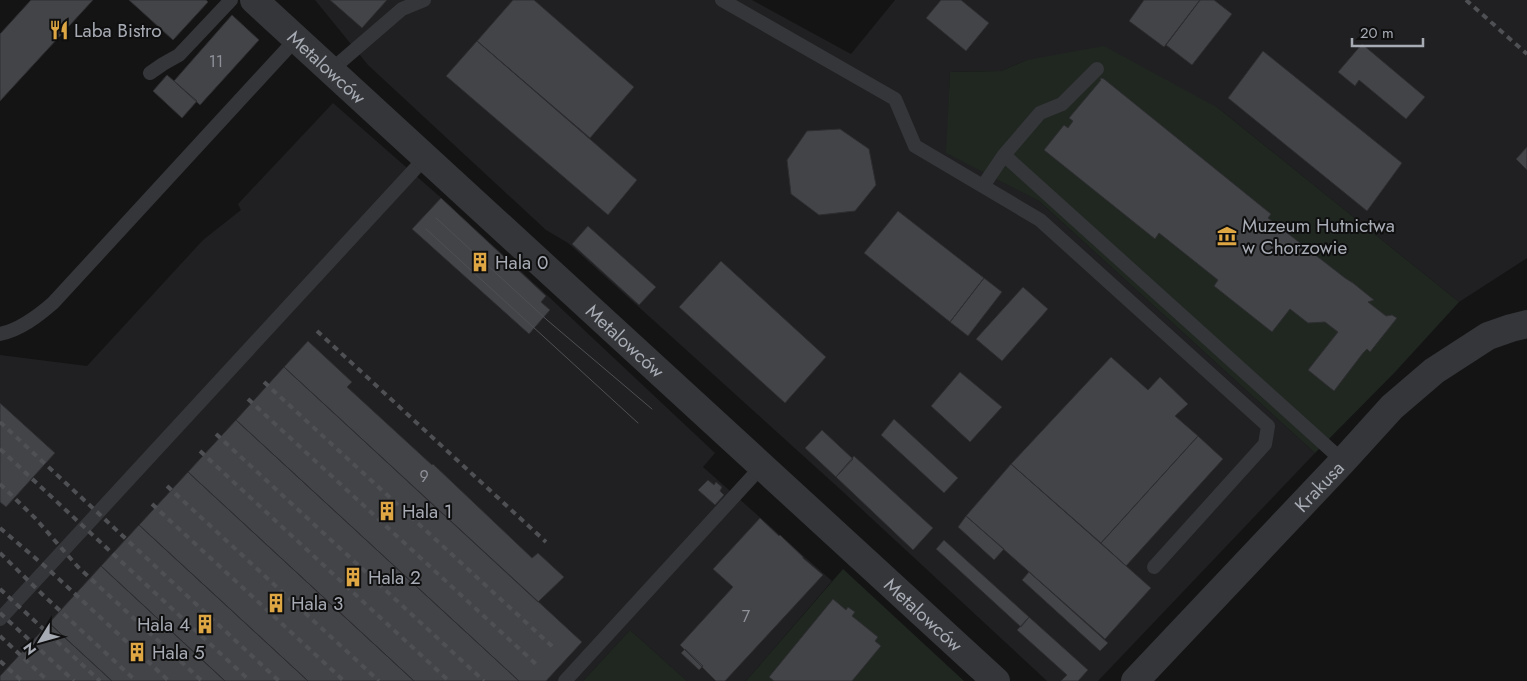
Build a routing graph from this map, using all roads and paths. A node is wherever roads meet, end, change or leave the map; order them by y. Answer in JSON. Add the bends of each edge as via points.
{"nodes":[{"id":1,"x":231,"y":0,"type":"edge"},
{"id":2,"x":254,"y":0,"type":"edge"},
{"id":3,"x":424,"y":0,"type":"edge"},
{"id":4,"x":722,"y":0,"type":"edge"},
{"id":5,"x":296,"y":40,"type":"junction"},
{"id":6,"x":1098,"y":69,"type":"dead end"},
{"id":7,"x":330,"y":71,"type":"junction"},
{"id":8,"x":150,"y":73,"type":"dead end"},
{"id":9,"x":1004,"y":155,"type":"junction"},
{"id":10,"x":424,"y":158,"type":"junction"},
{"id":11,"x":983,"y":186,"type":"junction"},
{"id":12,"x":1527,"y":324,"type":"edge"},
{"id":13,"x":0,"y":334,"type":"edge"},
{"id":14,"x":1343,"y":461,"type":"junction"},
{"id":15,"x":762,"y":466,"type":"junction"},
{"id":16,"x":1154,"y":567,"type":"dead end"},
{"id":17,"x":0,"y":619,"type":"edge"},
{"id":18,"x":565,"y":681,"type":"edge"},
{"id":19,"x":996,"y":681,"type":"edge"},
{"id":20,"x":1135,"y":681,"type":"edge"}],
"edges":[{"from":1,"to":8,"type":"lane","via":[[179,55]]},
{"from":2,"to":5,"type":"street","name":"Metalowców"},
{"from":3,"to":7,"type":"lane","via":[[402,9]]},
{"from":4,"to":11,"type":"lane","via":[[895,99],[915,146]]},
{"from":5,"to":7,"type":"street","name":"Metalowców"},
{"from":5,"to":13,"type":"lane","via":[[53,303],[26,324]]},
{"from":6,"to":9,"type":"lane","via":[[1062,104],[1040,113]]},
{"from":7,"to":10,"type":"street","name":"Metalowców"},
{"from":9,"to":11,"type":"lane"},
{"from":9,"to":14,"type":"lane"},
{"from":10,"to":15,"type":"street","name":"Metalowców"},
{"from":10,"to":17,"type":"lane"},
{"from":11,"to":16,"type":"lane","via":[[1040,220],[1268,426],[1265,444]]},
{"from":12,"to":14,"type":"street","name":"Krakusa","via":[[1488,336],[1434,371],[1392,408]]},
{"from":14,"to":20,"type":"street","name":"Krakusa"},
{"from":15,"to":18,"type":"lane"},
{"from":15,"to":19,"type":"street","name":"Metalowców"}]}
